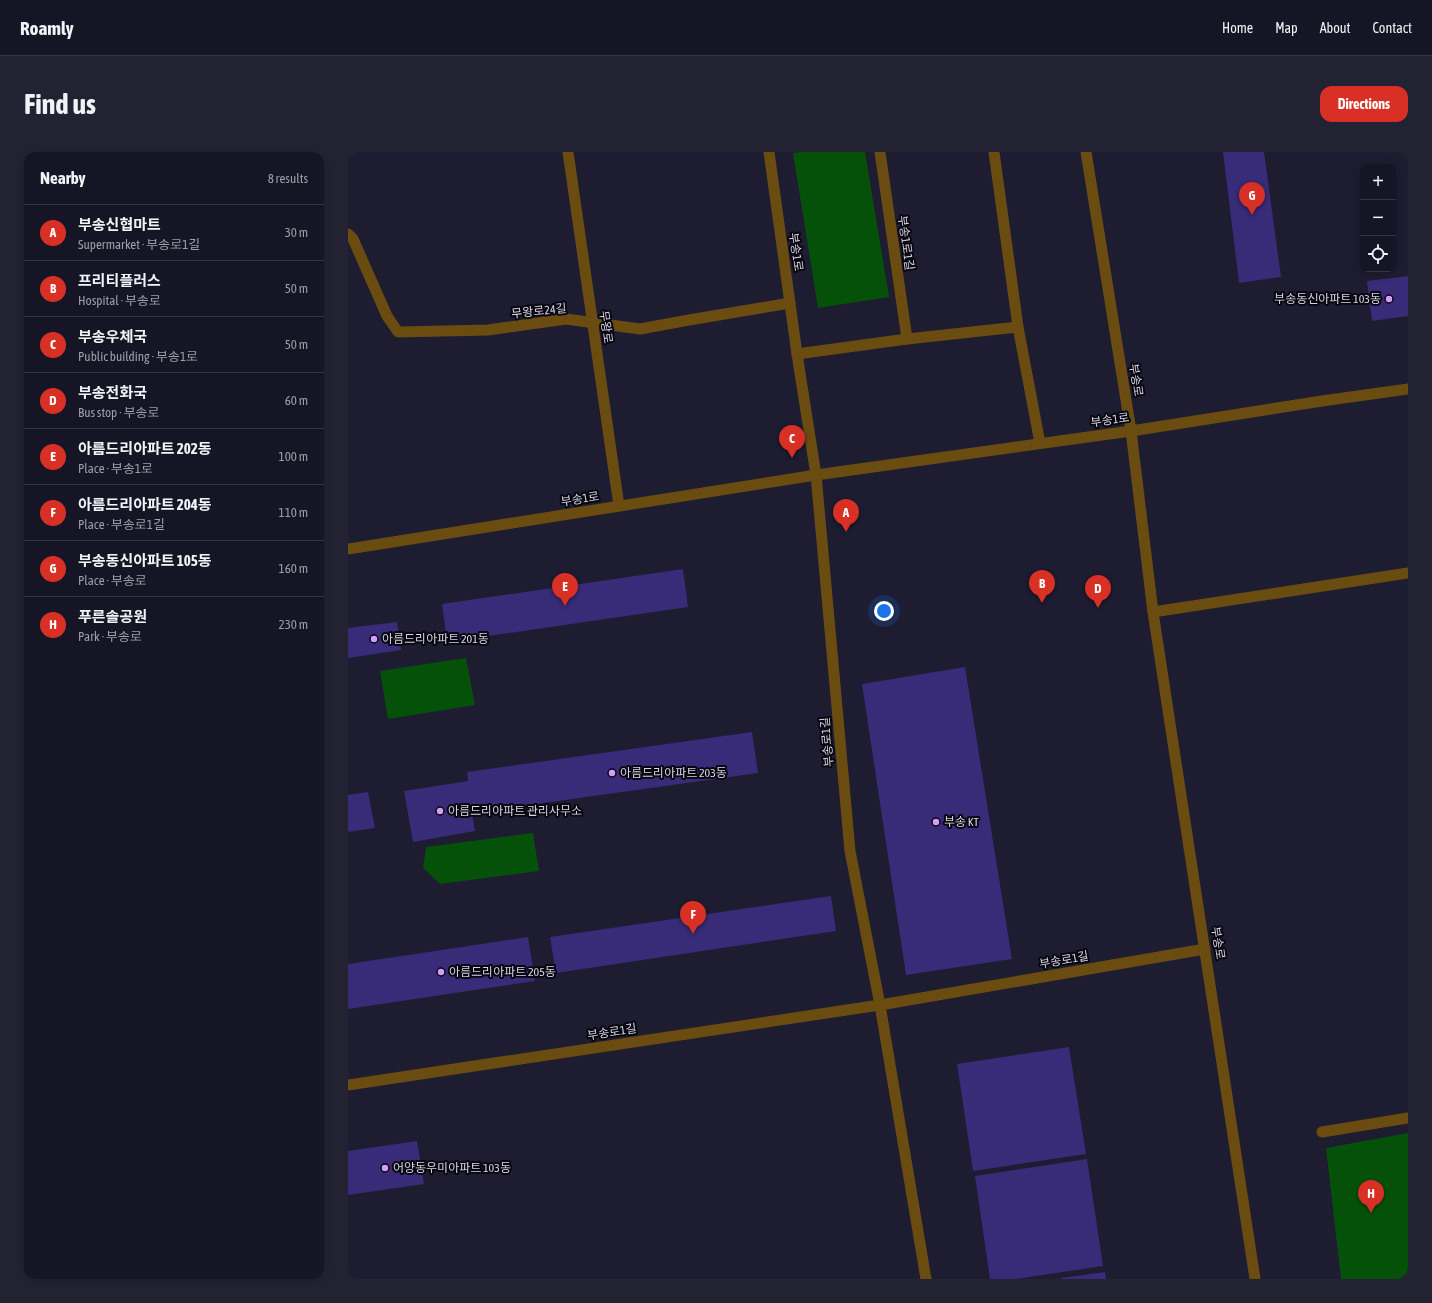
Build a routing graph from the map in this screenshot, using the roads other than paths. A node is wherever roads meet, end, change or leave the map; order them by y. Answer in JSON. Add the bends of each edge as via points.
{"nodes":[{"id":1,"x":568,"y":152,"type":"edge"},
{"id":2,"x":769,"y":152,"type":"edge"},
{"id":3,"x":880,"y":152,"type":"edge"},
{"id":4,"x":994,"y":152,"type":"edge"},
{"id":5,"x":1086,"y":152,"type":"edge"},
{"id":6,"x":348,"y":234,"type":"edge"},
{"id":7,"x":790,"y":303,"type":"junction"},
{"id":8,"x":592,"y":323,"type":"junction"},
{"id":9,"x":1018,"y":327,"type":"junction"},
{"id":10,"x":907,"y":339,"type":"junction"},
{"id":11,"x":797,"y":354,"type":"junction"},
{"id":12,"x":1408,"y":389,"type":"edge"},
{"id":13,"x":1131,"y":431,"type":"junction"},
{"id":14,"x":1040,"y":443,"type":"junction"},
{"id":15,"x":816,"y":475,"type":"junction"},
{"id":16,"x":619,"y":506,"type":"junction"},
{"id":17,"x":348,"y":549,"type":"edge"},
{"id":18,"x":1408,"y":573,"type":"edge"},
{"id":19,"x":1153,"y":612,"type":"junction"},
{"id":20,"x":1205,"y":949,"type":"junction"},
{"id":21,"x":880,"y":1005,"type":"junction"},
{"id":22,"x":348,"y":1085,"type":"edge"},
{"id":23,"x":1408,"y":1118,"type":"edge"},
{"id":24,"x":1322,"y":1132,"type":"dead end"},
{"id":25,"x":926,"y":1279,"type":"edge"},
{"id":26,"x":1255,"y":1279,"type":"edge"}],
"edges":[{"from":1,"to":8,"type":"street","name":"무왕로"},
{"from":2,"to":7,"type":"street","name":"부송1로"},
{"from":3,"to":10,"type":"street","name":"부송1로1길"},
{"from":4,"to":9,"type":"street"},
{"from":5,"to":13,"type":"street","name":"부송로"},
{"from":6,"to":8,"type":"street","name":"무왕로24길","via":[[353,239],[387,316],[398,332],[488,330],[566,319]]},
{"from":7,"to":8,"type":"street","name":"무왕로24길","via":[[640,329]]},
{"from":7,"to":11,"type":"street","name":"부송1로"},
{"from":8,"to":16,"type":"street","name":"무왕로"},
{"from":9,"to":10,"type":"street"},
{"from":9,"to":14,"type":"street"},
{"from":10,"to":11,"type":"street"},
{"from":11,"to":15,"type":"street","name":"부송1로"},
{"from":12,"to":13,"type":"street","name":"부송1로"},
{"from":13,"to":14,"type":"street","name":"부송1로"},
{"from":13,"to":19,"type":"street","name":"부송로"},
{"from":14,"to":15,"type":"street","name":"부송1로"},
{"from":15,"to":16,"type":"street","name":"부송1로"},
{"from":15,"to":21,"type":"street","name":"부송로1길","via":[[850,851]]},
{"from":16,"to":17,"type":"street","name":"부송1로"},
{"from":18,"to":19,"type":"street"},
{"from":19,"to":20,"type":"street","name":"부송로"},
{"from":20,"to":21,"type":"street","name":"부송로1길"},
{"from":20,"to":26,"type":"street","name":"부송로"},
{"from":21,"to":22,"type":"street","name":"부송로1길"},
{"from":21,"to":25,"type":"street","name":"부송로1길"},
{"from":23,"to":24,"type":"street"}]}
